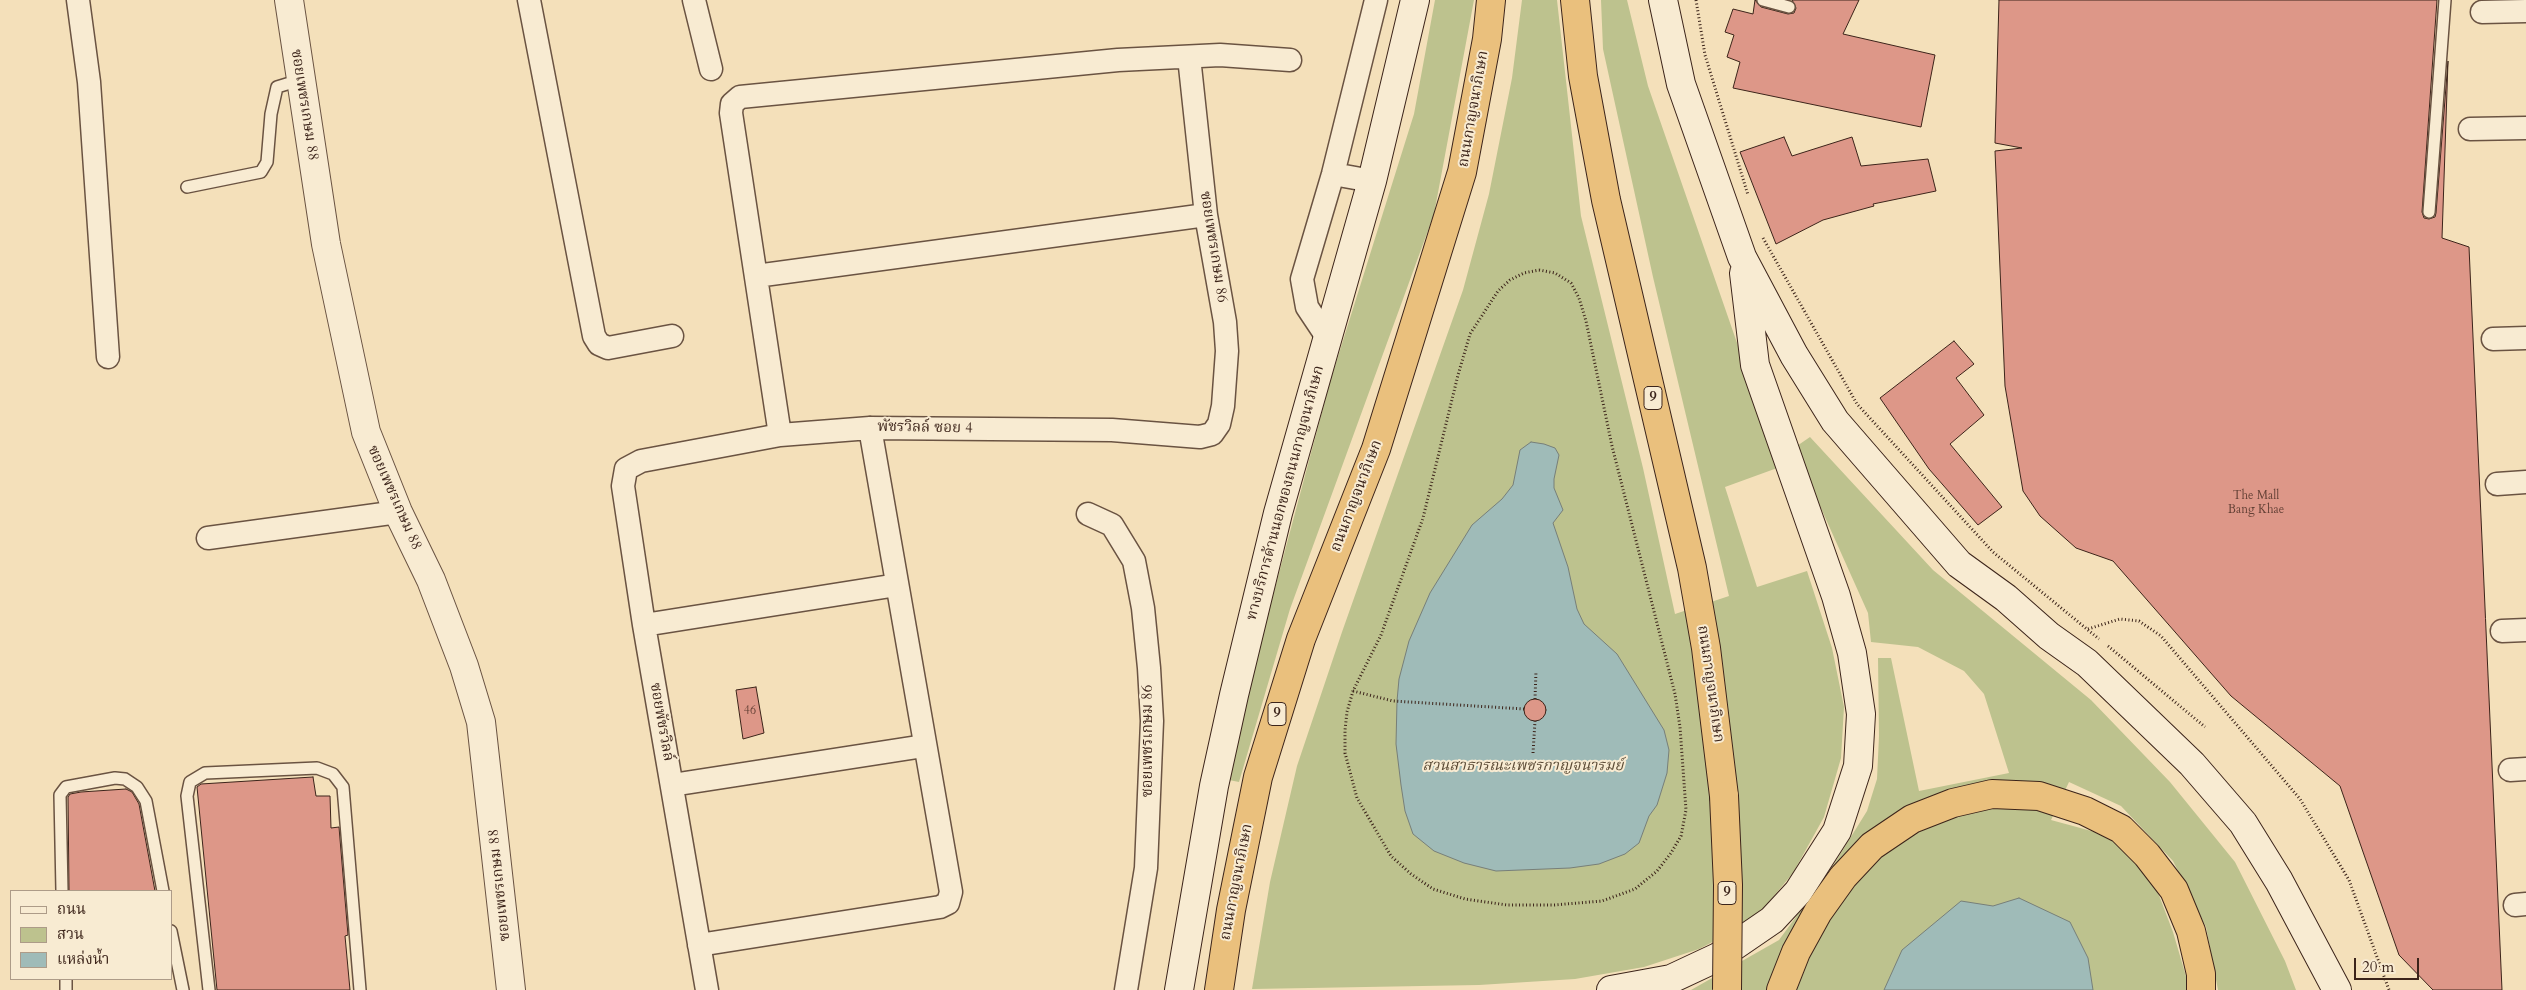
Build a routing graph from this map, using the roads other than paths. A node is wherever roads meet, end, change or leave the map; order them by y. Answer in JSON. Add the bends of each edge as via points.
{"nodes":[{"id":1,"x":78,"y":0,"type":"edge"},
{"id":2,"x":289,"y":0,"type":"edge"},
{"id":3,"x":529,"y":0,"type":"edge"},
{"id":4,"x":694,"y":0,"type":"edge"},
{"id":5,"x":1376,"y":0,"type":"edge"},
{"id":6,"x":1414,"y":0,"type":"edge"},
{"id":7,"x":1491,"y":0,"type":"edge"},
{"id":8,"x":1574,"y":0,"type":"edge"},
{"id":9,"x":1663,"y":0,"type":"edge"},
{"id":10,"x":1763,"y":0,"type":"edge"},
{"id":11,"x":2446,"y":0,"type":"edge"},
{"id":12,"x":1789,"y":7,"type":"dead end"},
{"id":13,"x":2526,"y":11,"type":"edge"},
{"id":14,"x":2482,"y":12,"type":"dead end"},
{"id":15,"x":1189,"y":57,"type":"junction"},
{"id":16,"x":1290,"y":60,"type":"dead end"},
{"id":17,"x":711,"y":69,"type":"dead end"},
{"id":18,"x":300,"y":80,"type":"junction"},
{"id":19,"x":2526,"y":128,"type":"edge"},
{"id":20,"x":2470,"y":129,"type":"dead end"},
{"id":21,"x":1333,"y":174,"type":"junction"},
{"id":22,"x":1372,"y":181,"type":"junction"},
{"id":23,"x":187,"y":187,"type":"dead end"},
{"id":24,"x":2429,"y":212,"type":"dead end"},
{"id":25,"x":1206,"y":215,"type":"junction"},
{"id":26,"x":1742,"y":257,"type":"junction"},
{"id":27,"x":756,"y":276,"type":"junction"},
{"id":28,"x":672,"y":336,"type":"dead end"},
{"id":29,"x":1327,"y":337,"type":"junction"},
{"id":30,"x":2526,"y":338,"type":"edge"},
{"id":31,"x":2493,"y":340,"type":"dead end"},
{"id":32,"x":108,"y":357,"type":"dead end"},
{"id":33,"x":870,"y":428,"type":"junction"},
{"id":34,"x":1212,"y":434,"type":"joint"},
{"id":35,"x":780,"y":435,"type":"junction"},
{"id":36,"x":641,"y":461,"type":"joint"},
{"id":37,"x":2526,"y":482,"type":"edge"},
{"id":38,"x":2497,"y":484,"type":"dead end"},
{"id":39,"x":398,"y":512,"type":"junction"},
{"id":40,"x":1088,"y":514,"type":"dead end"},
{"id":41,"x":208,"y":538,"type":"dead end"},
{"id":42,"x":897,"y":585,"type":"junction"},
{"id":43,"x":644,"y":625,"type":"junction"},
{"id":44,"x":2526,"y":630,"type":"edge"},
{"id":45,"x":2502,"y":631,"type":"dead end"},
{"id":46,"x":924,"y":746,"type":"junction"},
{"id":47,"x":672,"y":786,"type":"junction"},
{"id":48,"x":62,"y":890,"type":"edge"},
{"id":49,"x":164,"y":890,"type":"edge"},
{"id":50,"x":172,"y":936,"type":"edge"},
{"id":51,"x":699,"y":945,"type":"junction"},
{"id":52,"x":2336,"y":987,"type":"edge"},
{"id":53,"x":183,"y":990,"type":"edge"},
{"id":54,"x":208,"y":990,"type":"edge"},
{"id":55,"x":360,"y":990,"type":"edge"},
{"id":56,"x":511,"y":990,"type":"edge"},
{"id":57,"x":707,"y":990,"type":"edge"},
{"id":58,"x":1126,"y":990,"type":"edge"},
{"id":59,"x":1179,"y":990,"type":"edge"},
{"id":60,"x":1219,"y":990,"type":"edge"},
{"id":61,"x":1611,"y":990,"type":"edge"},
{"id":62,"x":1727,"y":990,"type":"edge"},
{"id":63,"x":1781,"y":990,"type":"edge"},
{"id":64,"x":2201,"y":990,"type":"edge"}],
"edges":[{"from":1,"to":32,"type":"street","via":[[89,82]]},
{"from":2,"to":18,"type":"main road","name":"ซอยเพชรเกษม 88"},
{"from":3,"to":28,"type":"street","via":[[594,336],[599,344],[608,348]]},
{"from":4,"to":17,"type":"street"},
{"from":5,"to":21,"type":"street"},
{"from":6,"to":22,"type":"main road","name":"ทางบริการด้านนอกของถนนกาญจนาภิเษก"},
{"from":7,"to":60,"type":"highway","name":"ถนนกาญจนาภิเษก","number":"9","via":[[1487,39],[1462,172],[1376,449],[1301,639],[1258,777],[1231,910]]},
{"from":8,"to":62,"type":"highway","name":"ถนนกาญจนาภิเษก","number":"9","bridge":true,"via":[[1583,76],[1606,200],[1692,568],[1708,656],[1724,796],[1728,885]]},
{"from":9,"to":26,"type":"main road","via":[[1681,84]]},
{"from":10,"to":12,"type":"lane"},
{"from":11,"to":24,"type":"lane"},
{"from":13,"to":14,"type":"street"},
{"from":15,"to":16,"type":"street","via":[[1220,55]]},
{"from":15,"to":25,"type":"street","name":"ซอยเพชรเกษม 86"},
{"from":15,"to":27,"type":"street","via":[[1118,60],[740,97],[732,104],[731,113]]},
{"from":18,"to":23,"type":"lane","via":[[277,87],[267,162],[260,172]]},
{"from":18,"to":39,"type":"main road","name":"ซอยเพชรเกษม 88","via":[[326,244],[351,369],[369,441]]},
{"from":19,"to":20,"type":"street"},
{"from":21,"to":22,"type":"street"},
{"from":21,"to":29,"type":"street","via":[[1302,279],[1307,307]]},
{"from":22,"to":29,"type":"main road","name":"ทางบริการด้านนอกของถนนกาญจนาภิเษก"},
{"from":25,"to":27,"type":"street"},
{"from":25,"to":34,"type":"street","name":"ซอยเพชรเกษม 86","via":[[1227,351],[1223,406],[1219,424]]},
{"from":26,"to":52,"type":"main road","via":[[1794,355],[1835,421],[1959,564],[2087,663],[2192,764],[2243,823],[2279,881]]},
{"from":26,"to":61,"type":"main road","via":[[1755,365],[1836,596],[1852,653],[1861,714],[1858,766],[1837,831],[1798,892],[1772,920],[1718,957],[1671,979]]},
{"from":27,"to":35,"type":"street"},
{"from":29,"to":59,"type":"main road","name":"ทางบริการด้านนอกของถนนกาญจนาภิเษก","via":[[1278,513],[1234,695],[1214,786]]},
{"from":30,"to":31,"type":"street"},
{"from":33,"to":34,"type":"street","name":"พัชรวิลล์ ซอย 4","via":[[1112,430],[1200,437]]},
{"from":33,"to":35,"type":"street","name":"พัชรวิลล์ ซอย 4"},
{"from":33,"to":42,"type":"street"},
{"from":35,"to":36,"type":"street","name":"พัชรวิลล์ ซอย 4"},
{"from":36,"to":43,"type":"street","name":"ซอยพัชรวิลล์","via":[[626,469],[623,486]]},
{"from":37,"to":38,"type":"street"},
{"from":39,"to":41,"type":"street"},
{"from":39,"to":56,"type":"main road","name":"ซอยเพชรเกษม 88","via":[[431,580],[464,666],[481,722]]},
{"from":40,"to":58,"type":"street","name":"ซอยเพชรเกษม 86","via":[[1112,525],[1134,561],[1149,668],[1152,721],[1146,868]]},
{"from":42,"to":43,"type":"street"},
{"from":42,"to":46,"type":"street"},
{"from":43,"to":47,"type":"street","name":"ซอยพัชรวิลล์"},
{"from":44,"to":45,"type":"street"},
{"from":46,"to":47,"type":"street"},
{"from":46,"to":51,"type":"street","via":[[951,892],[948,903]]},
{"from":47,"to":51,"type":"street","name":"ซอยพัชรวิลล์"},
{"from":48,"to":49,"type":"lane","via":[[60,795],[66,787],[115,778],[125,779],[137,787],[146,801]]},
{"from":50,"to":53,"type":"lane"},
{"from":51,"to":57,"type":"street","name":"ซอยพัชรวิลล์"},
{"from":54,"to":55,"type":"lane","via":[[187,796],[190,782],[204,773],[317,768],[334,774],[343,787]]},
{"from":63,"to":64,"type":"highway","via":[[1796,952],[1818,912],[1843,877],[1872,846],[1912,819],[1953,803],[1992,794],[2039,796],[2085,811],[2121,829],[2147,855],[2174,890],[2191,931],[2201,974]]}]}
